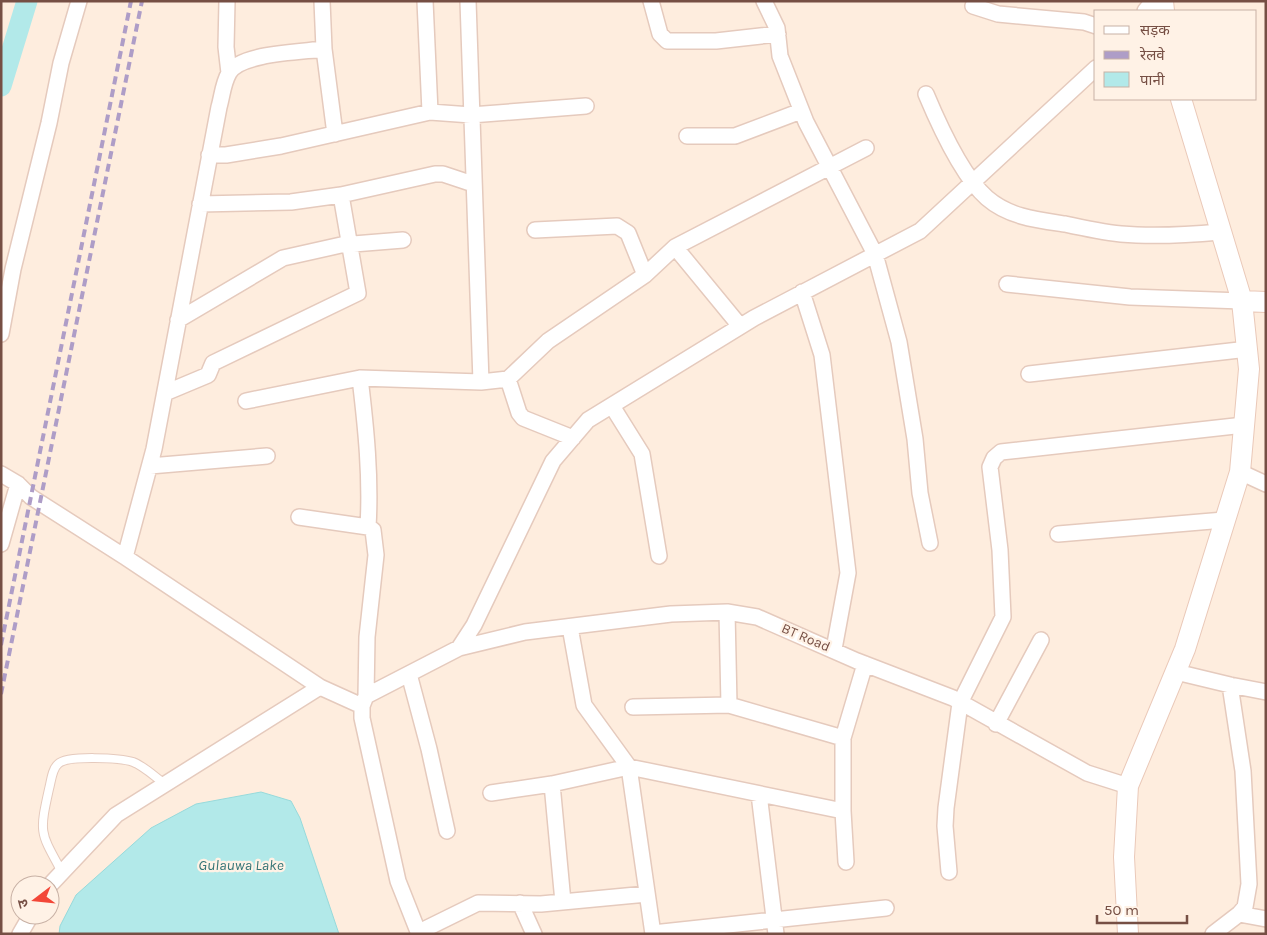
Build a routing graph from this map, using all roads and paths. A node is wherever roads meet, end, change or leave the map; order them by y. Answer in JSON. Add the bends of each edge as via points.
{"nodes":[{"id":1,"x":79,"y":1,"type":"edge"},
{"id":2,"x":226,"y":1,"type":"edge"},
{"id":3,"x":322,"y":1,"type":"edge"},
{"id":4,"x":425,"y":1,"type":"edge"},
{"id":5,"x":468,"y":1,"type":"edge"},
{"id":6,"x":651,"y":1,"type":"edge"},
{"id":7,"x":764,"y":1,"type":"edge"},
{"id":8,"x":972,"y":6,"type":"dead end"},
{"id":9,"x":1094,"y":25,"type":"edge"},
{"id":10,"x":778,"y":34,"type":"junction"},
{"id":11,"x":324,"y":49,"type":"junction"},
{"id":12,"x":1094,"y":70,"type":"edge"},
{"id":13,"x":229,"y":72,"type":"junction"},
{"id":14,"x":926,"y":94,"type":"dead end"},
{"id":15,"x":1181,"y":100,"type":"edge"},
{"id":16,"x":586,"y":106,"type":"dead end"},
{"id":17,"x":802,"y":111,"type":"junction"},
{"id":18,"x":430,"y":112,"type":"junction"},
{"id":19,"x":471,"y":115,"type":"junction"},
{"id":20,"x":335,"y":134,"type":"junction"},
{"id":21,"x":688,"y":136,"type":"dead end"},
{"id":22,"x":866,"y":148,"type":"dead end"},
{"id":23,"x":210,"y":155,"type":"junction"},
{"id":24,"x":830,"y":167,"type":"junction"},
{"id":25,"x":972,"y":180,"type":"junction"},
{"id":26,"x":473,"y":184,"type":"junction"},
{"id":27,"x":341,"y":195,"type":"junction"},
{"id":28,"x":200,"y":204,"type":"junction"},
{"id":29,"x":535,"y":230,"type":"dead end"},
{"id":30,"x":1220,"y":232,"type":"junction"},
{"id":31,"x":403,"y":240,"type":"dead end"},
{"id":32,"x":349,"y":244,"type":"junction"},
{"id":33,"x":675,"y":246,"type":"junction"},
{"id":34,"x":875,"y":254,"type":"junction"},
{"id":35,"x":645,"y":275,"type":"junction"},
{"id":36,"x":1007,"y":284,"type":"dead end"},
{"id":37,"x":802,"y":292,"type":"junction"},
{"id":38,"x":1242,"y":301,"type":"junction"},
{"id":39,"x":1266,"y":302,"type":"edge"},
{"id":40,"x":178,"y":320,"type":"junction"},
{"id":41,"x":740,"y":326,"type":"junction"},
{"id":42,"x":1,"y":334,"type":"edge"},
{"id":43,"x":1248,"y":349,"type":"junction"},
{"id":44,"x":1028,"y":374,"type":"dead end"},
{"id":45,"x":360,"y":378,"type":"junction"},
{"id":46,"x":508,"y":379,"type":"junction"},
{"id":47,"x":481,"y":382,"type":"junction"},
{"id":48,"x":165,"y":393,"type":"junction"},
{"id":49,"x":246,"y":401,"type":"dead end"},
{"id":50,"x":612,"y":406,"type":"junction"},
{"id":51,"x":1244,"y":425,"type":"junction"},
{"id":52,"x":573,"y":438,"type":"junction"},
{"id":53,"x":268,"y":456,"type":"dead end"},
{"id":54,"x":150,"y":466,"type":"junction"},
{"id":55,"x":1240,"y":472,"type":"junction"},
{"id":56,"x":1,"y":474,"type":"edge"},
{"id":57,"x":18,"y":484,"type":"junction"},
{"id":58,"x":1266,"y":484,"type":"edge"},
{"id":59,"x":299,"y":517,"type":"dead end"},
{"id":60,"x":1224,"y":520,"type":"junction"},
{"id":61,"x":368,"y":527,"type":"junction"},
{"id":62,"x":1058,"y":534,"type":"dead end"},
{"id":63,"x":930,"y":543,"type":"dead end"},
{"id":64,"x":1,"y":544,"type":"edge"},
{"id":65,"x":658,"y":556,"type":"dead end"},
{"id":66,"x":125,"y":557,"type":"junction"},
{"id":67,"x":727,"y":612,"type":"junction"},
{"id":68,"x":570,"y":627,"type":"junction"},
{"id":69,"x":1041,"y":640,"type":"dead end"},
{"id":70,"x":459,"y":648,"type":"junction"},
{"id":71,"x":834,"y":649,"type":"junction"},
{"id":72,"x":865,"y":664,"type":"junction"},
{"id":73,"x":1176,"y":672,"type":"junction"},
{"id":74,"x":409,"y":674,"type":"junction"},
{"id":75,"x":1230,"y":685,"type":"junction"},
{"id":76,"x":320,"y":687,"type":"junction"},
{"id":77,"x":1266,"y":692,"type":"edge"},
{"id":78,"x":364,"y":701,"type":"junction"},
{"id":79,"x":960,"y":703,"type":"junction"},
{"id":80,"x":728,"y":705,"type":"junction"},
{"id":81,"x":632,"y":707,"type":"dead end"},
{"id":82,"x":996,"y":724,"type":"junction"},
{"id":83,"x":843,"y":738,"type":"junction"},
{"id":84,"x":629,"y":767,"type":"junction"},
{"id":85,"x":164,"y":784,"type":"junction"},
{"id":86,"x":552,"y":784,"type":"junction"},
{"id":87,"x":1128,"y":786,"type":"junction"},
{"id":88,"x":491,"y":793,"type":"dead end"},
{"id":89,"x":759,"y":794,"type":"junction"},
{"id":90,"x":843,"y":811,"type":"junction"},
{"id":91,"x":447,"y":831,"type":"dead end"},
{"id":92,"x":846,"y":862,"type":"dead end"},
{"id":93,"x":62,"y":872,"type":"junction"},
{"id":94,"x":949,"y":872,"type":"dead end"},
{"id":95,"x":59,"y":875,"type":"edge"},
{"id":96,"x":647,"y":894,"type":"junction"},
{"id":97,"x":562,"y":902,"type":"junction"},
{"id":98,"x":520,"y":904,"type":"junction"},
{"id":99,"x":886,"y":908,"type":"dead end"},
{"id":100,"x":1239,"y":914,"type":"junction"},
{"id":101,"x":1266,"y":919,"type":"edge"},
{"id":102,"x":775,"y":927,"type":"edge"},
{"id":103,"x":419,"y":933,"type":"edge"},
{"id":104,"x":534,"y":934,"type":"edge"},
{"id":105,"x":653,"y":934,"type":"edge"},
{"id":106,"x":1128,"y":934,"type":"edge"},
{"id":107,"x":1214,"y":934,"type":"edge"}],
"edges":[{"from":1,"to":42,"type":"street","via":[[26,212]]},
{"from":2,"to":13,"type":"street"},
{"from":3,"to":11,"type":"street"},
{"from":4,"to":18,"type":"street"},
{"from":5,"to":19,"type":"street"},
{"from":6,"to":10,"type":"street","via":[[660,34],[667,41],[716,41]]},
{"from":7,"to":10,"type":"street"},
{"from":8,"to":9,"type":"street","via":[[998,14]]},
{"from":10,"to":17,"type":"street","via":[[780,56]]},
{"from":11,"to":13,"type":"street","via":[[270,55],[240,64]]},
{"from":11,"to":20,"type":"street"},
{"from":12,"to":25,"type":"street"},
{"from":13,"to":23,"type":"street","via":[[218,107]]},
{"from":14,"to":25,"type":"street","via":[[942,134]]},
{"from":15,"to":30,"type":"street"},
{"from":16,"to":19,"type":"street"},
{"from":17,"to":21,"type":"street","via":[[735,136]]},
{"from":17,"to":24,"type":"street"},
{"from":18,"to":19,"type":"street"},
{"from":18,"to":20,"type":"street"},
{"from":19,"to":26,"type":"street"},
{"from":20,"to":23,"type":"street","via":[[226,155]]},
{"from":22,"to":24,"type":"street"},
{"from":23,"to":28,"type":"street"},
{"from":24,"to":33,"type":"street"},
{"from":24,"to":34,"type":"street"},
{"from":25,"to":30,"type":"street","via":[[995,204],[1026,218],[1120,234],[1167,236]]},
{"from":25,"to":34,"type":"street","via":[[920,231]]},
{"from":26,"to":27,"type":"street","via":[[435,174]]},
{"from":26,"to":47,"type":"street"},
{"from":27,"to":28,"type":"street","via":[[291,202]]},
{"from":27,"to":32,"type":"street"},
{"from":28,"to":40,"type":"street"},
{"from":29,"to":35,"type":"street","via":[[617,226],[628,233]]},
{"from":30,"to":38,"type":"street"},
{"from":31,"to":32,"type":"street"},
{"from":32,"to":40,"type":"street","via":[[283,258]]},
{"from":32,"to":48,"type":"street","via":[[358,293],[213,362],[208,375]]},
{"from":33,"to":35,"type":"street"},
{"from":33,"to":41,"type":"street"},
{"from":34,"to":37,"type":"street"},
{"from":34,"to":63,"type":"street","via":[[899,342]]},
{"from":35,"to":46,"type":"street","via":[[548,342]]},
{"from":36,"to":38,"type":"street","via":[[1130,297]]},
{"from":37,"to":41,"type":"street"},
{"from":37,"to":71,"type":"street","via":[[822,354],[848,573]]},
{"from":38,"to":39,"type":"street"},
{"from":38,"to":43,"type":"street"},
{"from":40,"to":48,"type":"street"},
{"from":41,"to":50,"type":"street"},
{"from":43,"to":44,"type":"street"},
{"from":43,"to":51,"type":"street"},
{"from":45,"to":47,"type":"street"},
{"from":45,"to":49,"type":"street"},
{"from":45,"to":61,"type":"street","via":[[368,452]]},
{"from":46,"to":47,"type":"street"},
{"from":46,"to":52,"type":"street","via":[[523,418]]},
{"from":48,"to":54,"type":"street"},
{"from":50,"to":52,"type":"street","via":[[588,420]]},
{"from":50,"to":65,"type":"street","via":[[642,454]]},
{"from":51,"to":55,"type":"street"},
{"from":51,"to":79,"type":"street","via":[[1001,452],[994,458],[990,467],[1000,550],[1003,618]]},
{"from":52,"to":70,"type":"street","via":[[553,461],[474,625]]},
{"from":53,"to":54,"type":"street"},
{"from":54,"to":66,"type":"street"},
{"from":55,"to":58,"type":"street"},
{"from":55,"to":60,"type":"street"},
{"from":56,"to":57,"type":"street"},
{"from":57,"to":64,"type":"street"},
{"from":57,"to":66,"type":"street","via":[[31,497]]},
{"from":59,"to":61,"type":"street"},
{"from":60,"to":62,"type":"street"},
{"from":60,"to":73,"type":"street"},
{"from":61,"to":78,"type":"street","via":[[376,539],[376,555],[366,637]]},
{"from":66,"to":76,"type":"street"},
{"from":67,"to":68,"type":"street","name":"BT Road","via":[[671,614]]},
{"from":67,"to":71,"type":"street","name":"BT Road","via":[[757,617]]},
{"from":67,"to":80,"type":"street"},
{"from":68,"to":70,"type":"street","name":"BT Road","via":[[525,632]]},
{"from":68,"to":84,"type":"street","via":[[584,705]]},
{"from":69,"to":82,"type":"street"},
{"from":70,"to":74,"type":"street","name":"BT Road"},
{"from":71,"to":72,"type":"street","name":"BT Road"},
{"from":72,"to":79,"type":"street","name":"BT Road"},
{"from":72,"to":83,"type":"street"},
{"from":73,"to":75,"type":"street"},
{"from":73,"to":87,"type":"street"},
{"from":74,"to":78,"type":"street","name":"BT Road"},
{"from":74,"to":91,"type":"street","via":[[430,749]]},
{"from":75,"to":77,"type":"street"},
{"from":75,"to":100,"type":"street","via":[[1243,771],[1249,884],[1244,907]]},
{"from":76,"to":78,"type":"street"},
{"from":76,"to":85,"type":"street"},
{"from":78,"to":103,"type":"street","via":[[362,718],[398,881]]},
{"from":79,"to":82,"type":"street","name":"BT Road"},
{"from":79,"to":94,"type":"street","via":[[945,826]]},
{"from":80,"to":81,"type":"street"},
{"from":80,"to":83,"type":"street"},
{"from":82,"to":87,"type":"street","name":"BT Road","via":[[1087,773]]},
{"from":83,"to":90,"type":"street"},
{"from":84,"to":86,"type":"street"},
{"from":84,"to":89,"type":"street"},
{"from":84,"to":96,"type":"street"},
{"from":85,"to":93,"type":"street","via":[[116,815]]},
{"from":85,"to":93,"type":"lane","via":[[135,763],[121,759],[96,758],[57,764],[41,824],[45,840]]},
{"from":86,"to":88,"type":"street"},
{"from":86,"to":97,"type":"street"},
{"from":87,"to":106,"type":"street","via":[[1124,856]]},
{"from":89,"to":90,"type":"street"},
{"from":89,"to":102,"type":"street"},
{"from":90,"to":92,"type":"street"},
{"from":93,"to":95,"type":"street"},
{"from":96,"to":97,"type":"street"},
{"from":96,"to":105,"type":"street"},
{"from":97,"to":98,"type":"street"},
{"from":98,"to":103,"type":"street","via":[[478,903]]},
{"from":98,"to":104,"type":"street"},
{"from":99,"to":102,"type":"street"},
{"from":100,"to":101,"type":"street"},
{"from":100,"to":107,"type":"street"},
{"from":102,"to":105,"type":"street"}]}
